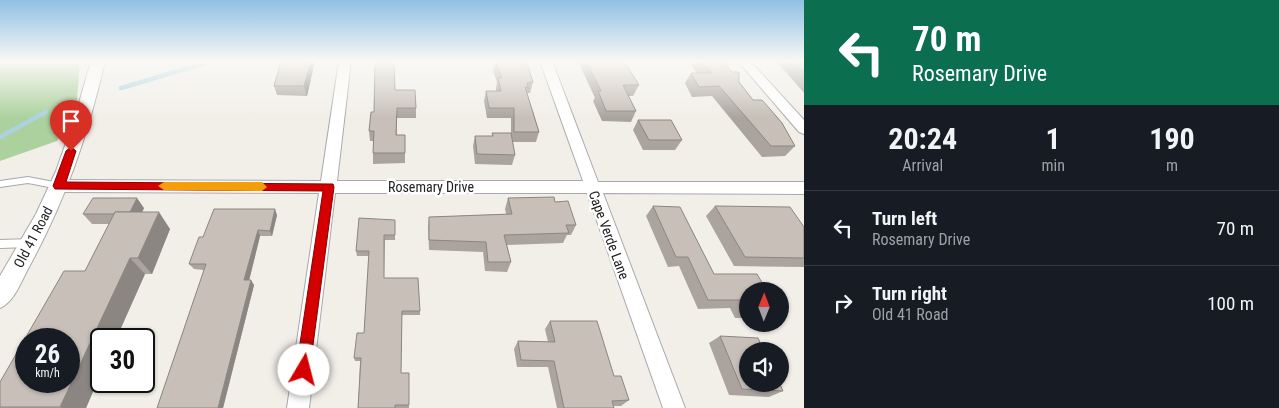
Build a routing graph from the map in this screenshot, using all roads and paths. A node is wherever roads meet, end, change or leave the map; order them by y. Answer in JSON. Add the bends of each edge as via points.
{"nodes":[{"id":1,"x":93,"y":80,"type":"edge"},
{"id":2,"x":343,"y":80,"type":"edge"},
{"id":3,"x":553,"y":80,"type":"edge"},
{"id":4,"x":761,"y":80,"type":"edge"},
{"id":5,"x":804,"y":129,"type":"edge"},
{"id":6,"x":0,"y":184,"type":"edge"},
{"id":7,"x":59,"y":186,"type":"junction"},
{"id":8,"x":329,"y":187,"type":"junction"},
{"id":9,"x":592,"y":187,"type":"junction"},
{"id":10,"x":804,"y":188,"type":"edge"},
{"id":11,"x":30,"y":243,"type":"junction"},
{"id":12,"x":0,"y":244,"type":"edge"},
{"id":13,"x":0,"y":297,"type":"edge"},
{"id":14,"x":298,"y":408,"type":"edge"},
{"id":15,"x":674,"y":408,"type":"edge"}],
"edges":[{"from":1,"to":7,"type":"street","name":"Old 41 Road"},
{"from":2,"to":8,"type":"street"},
{"from":3,"to":9,"type":"street","name":"Cape Verde Lane"},
{"from":4,"to":5,"type":"street"},
{"from":6,"to":7,"type":"lane","via":[[28,180]]},
{"from":7,"to":8,"type":"street","name":"Rosemary Drive"},
{"from":7,"to":11,"type":"street","name":"Old 41 Road"},
{"from":8,"to":9,"type":"street","name":"Rosemary Drive"},
{"from":8,"to":14,"type":"street"},
{"from":9,"to":10,"type":"street","name":"Rosemary Drive"},
{"from":9,"to":15,"type":"street","name":"Cape Verde Lane"},
{"from":11,"to":12,"type":"lane"},
{"from":11,"to":13,"type":"street","name":"Old 41 Road"}]}
